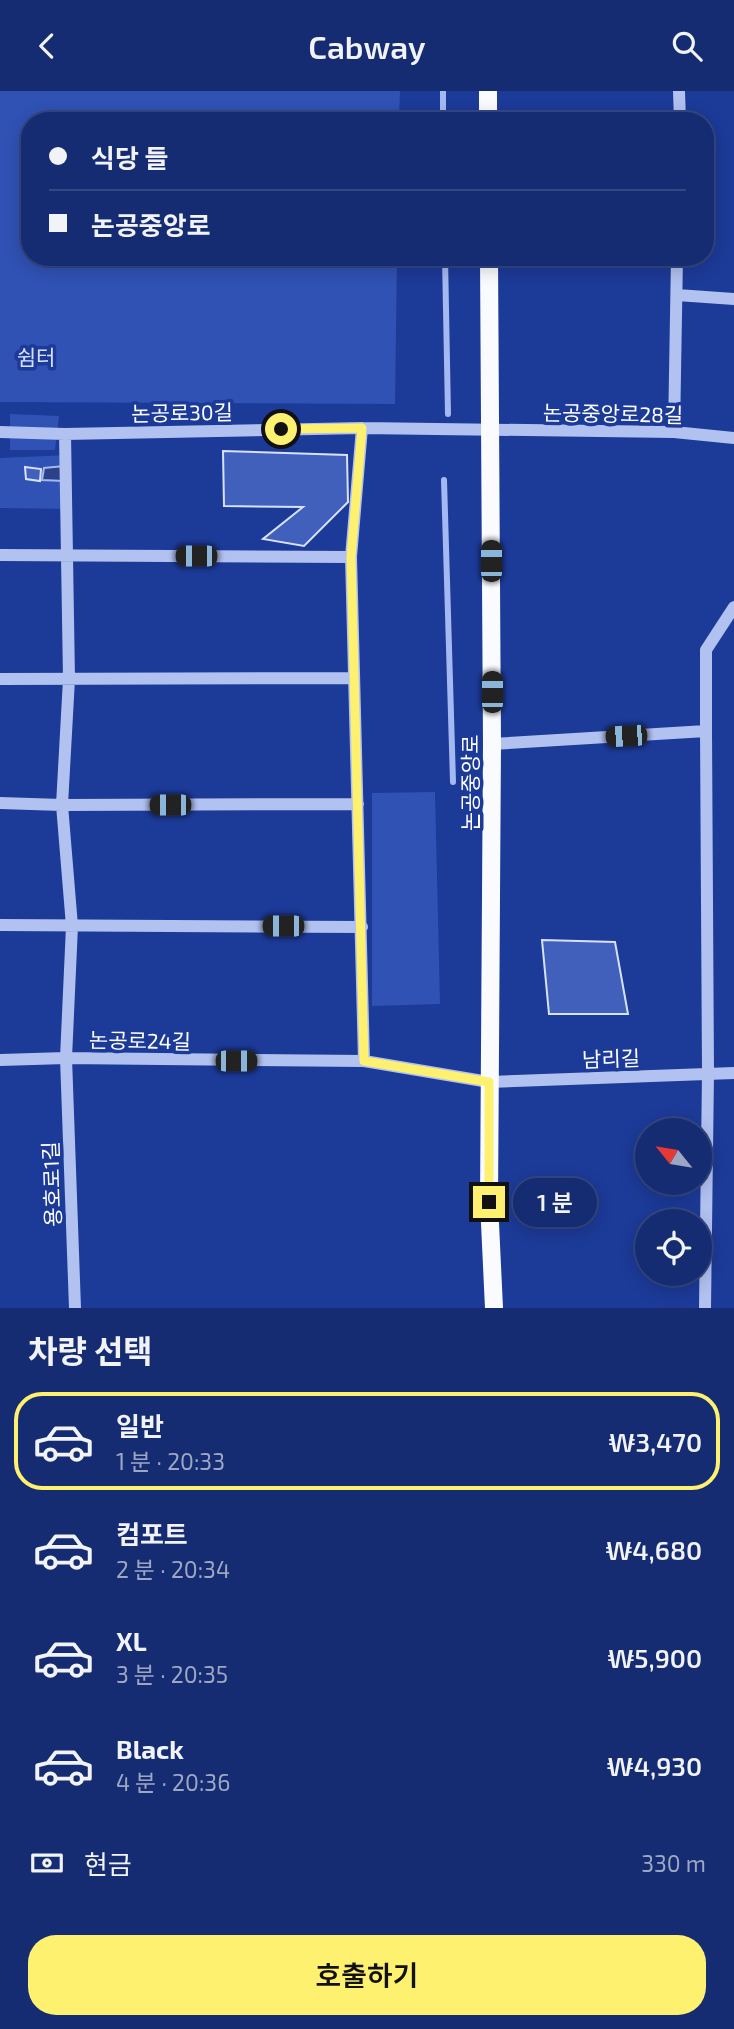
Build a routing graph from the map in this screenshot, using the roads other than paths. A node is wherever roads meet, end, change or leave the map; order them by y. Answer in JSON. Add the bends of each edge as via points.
{"nodes":[{"id":1,"x":488,"y":91,"type":"edge"},
{"id":2,"x":679,"y":91,"type":"edge"},
{"id":3,"x":488,"y":112,"type":"edge"},
{"id":4,"x":680,"y":112,"type":"edge"},
{"id":5,"x":489,"y":266,"type":"edge"},
{"id":6,"x":677,"y":266,"type":"edge"},
{"id":7,"x":677,"y":295,"type":"junction"},
{"id":8,"x":734,"y":299,"type":"edge"},
{"id":9,"x":362,"y":428,"type":"junction"},
{"id":10,"x":491,"y":430,"type":"junction"},
{"id":11,"x":0,"y":432,"type":"edge"},
{"id":12,"x":674,"y":432,"type":"junction"},
{"id":13,"x":65,"y":434,"type":"junction"},
{"id":14,"x":734,"y":438,"type":"edge"},
{"id":15,"x":0,"y":555,"type":"edge"},
{"id":16,"x":67,"y":555,"type":"junction"},
{"id":17,"x":351,"y":557,"type":"junction"},
{"id":18,"x":734,"y":607,"type":"edge"},
{"id":19,"x":353,"y":678,"type":"junction"},
{"id":20,"x":0,"y":679,"type":"edge"},
{"id":21,"x":69,"y":679,"type":"junction"},
{"id":22,"x":706,"y":731,"type":"junction"},
{"id":23,"x":492,"y":744,"type":"junction"},
{"id":24,"x":0,"y":803,"type":"edge"},
{"id":25,"x":358,"y":804,"type":"junction"},
{"id":26,"x":62,"y":806,"type":"junction"},
{"id":27,"x":0,"y":925,"type":"edge"},
{"id":28,"x":72,"y":926,"type":"junction"},
{"id":29,"x":362,"y":927,"type":"junction"},
{"id":30,"x":66,"y":1058,"type":"junction"},
{"id":31,"x":0,"y":1060,"type":"edge"},
{"id":32,"x":364,"y":1061,"type":"junction"},
{"id":33,"x":708,"y":1073,"type":"junction"},
{"id":34,"x":734,"y":1073,"type":"edge"},
{"id":35,"x":489,"y":1082,"type":"junction"},
{"id":36,"x":75,"y":1308,"type":"edge"},
{"id":37,"x":494,"y":1308,"type":"edge"},
{"id":38,"x":705,"y":1308,"type":"edge"}],
"edges":[{"from":1,"to":3,"type":"main road"},
{"from":2,"to":4,"type":"street"},
{"from":5,"to":10,"type":"main road","name":"논공중앙로"},
{"from":6,"to":7,"type":"street"},
{"from":7,"to":8,"type":"street"},
{"from":7,"to":12,"type":"street"},
{"from":9,"to":10,"type":"street","name":"논공로30길"},
{"from":9,"to":13,"type":"street","name":"논공로30길"},
{"from":9,"to":17,"type":"street"},
{"from":10,"to":12,"type":"street","name":"논공중앙로28길"},
{"from":10,"to":23,"type":"main road","name":"논공중앙로"},
{"from":11,"to":13,"type":"street","name":"논공로30길"},
{"from":12,"to":14,"type":"street","name":"논공중앙로28길"},
{"from":13,"to":16,"type":"street","name":"용호로1길"},
{"from":15,"to":16,"type":"street"},
{"from":16,"to":17,"type":"street"},
{"from":16,"to":21,"type":"street","name":"용호로1길"},
{"from":17,"to":19,"type":"street"},
{"from":18,"to":22,"type":"street","via":[[706,650]]},
{"from":19,"to":21,"type":"street"},
{"from":19,"to":25,"type":"street"},
{"from":20,"to":21,"type":"street"},
{"from":21,"to":26,"type":"street","name":"용호로1길"},
{"from":22,"to":23,"type":"street"},
{"from":22,"to":33,"type":"street"},
{"from":23,"to":35,"type":"main road","name":"논공중앙로"},
{"from":24,"to":26,"type":"street"},
{"from":25,"to":26,"type":"street"},
{"from":25,"to":29,"type":"street"},
{"from":26,"to":28,"type":"street","name":"용호로1길"},
{"from":27,"to":28,"type":"street"},
{"from":28,"to":29,"type":"street"},
{"from":28,"to":30,"type":"street","name":"용호로1길"},
{"from":29,"to":32,"type":"street"},
{"from":30,"to":31,"type":"street","name":"논공로24길"},
{"from":30,"to":32,"type":"street","name":"논공로24길"},
{"from":30,"to":36,"type":"street","name":"용호로1길"},
{"from":32,"to":35,"type":"street","name":"논공로24길"},
{"from":33,"to":34,"type":"street","name":"남리길"},
{"from":33,"to":35,"type":"street","name":"남리길"},
{"from":33,"to":38,"type":"street"},
{"from":35,"to":37,"type":"main road","name":"논공중앙로"}]}
